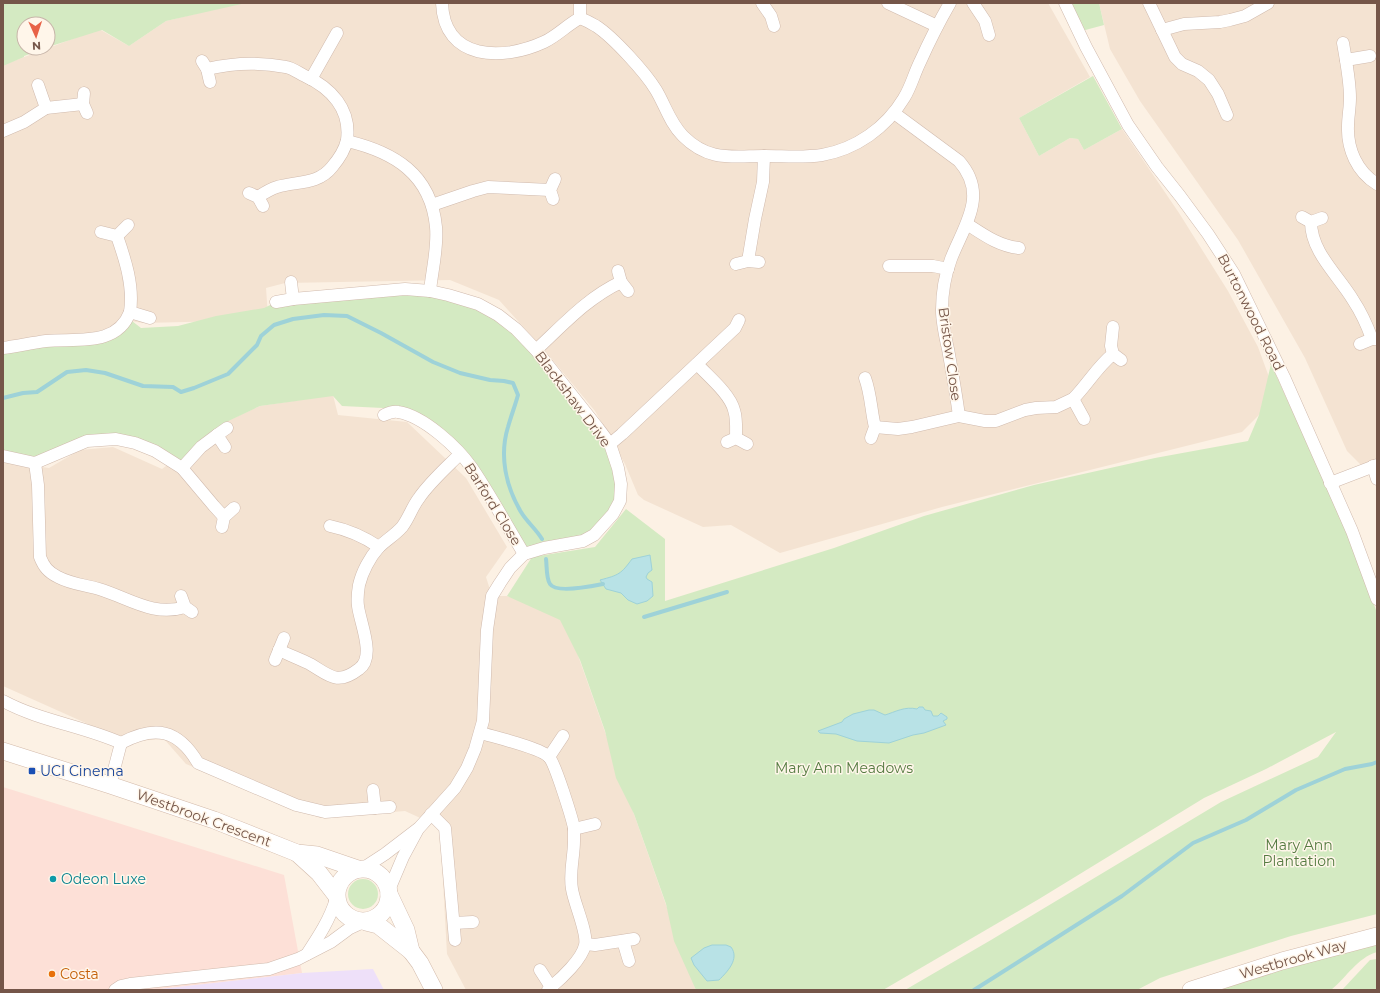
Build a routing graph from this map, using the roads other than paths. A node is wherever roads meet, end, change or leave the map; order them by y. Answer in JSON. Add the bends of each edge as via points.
{"nodes":[{"id":1,"x":442,"y":3,"type":"edge"},
{"id":2,"x":580,"y":3,"type":"edge"},
{"id":3,"x":762,"y":3,"type":"edge"},
{"id":4,"x":888,"y":3,"type":"edge"},
{"id":5,"x":950,"y":3,"type":"edge"},
{"id":6,"x":973,"y":3,"type":"edge"},
{"id":7,"x":1065,"y":3,"type":"edge"},
{"id":8,"x":1149,"y":3,"type":"edge"},
{"id":9,"x":1268,"y":3,"type":"edge"},
{"id":10,"x":580,"y":18,"type":"junction"},
{"id":11,"x":774,"y":26,"type":"dead end"},
{"id":12,"x":937,"y":26,"type":"junction"},
{"id":13,"x":1162,"y":30,"type":"junction"},
{"id":14,"x":337,"y":34,"type":"dead end"},
{"id":15,"x":989,"y":35,"type":"dead end"},
{"id":16,"x":1343,"y":43,"type":"dead end"},
{"id":17,"x":1370,"y":56,"type":"dead end"},
{"id":18,"x":1346,"y":60,"type":"junction"},
{"id":19,"x":311,"y":79,"type":"junction"},
{"id":20,"x":210,"y":82,"type":"dead end"},
{"id":21,"x":38,"y":85,"type":"dead end"},
{"id":22,"x":85,"y":103,"type":"dead end"},
{"id":23,"x":46,"y":108,"type":"junction"},
{"id":24,"x":894,"y":112,"type":"junction"},
{"id":25,"x":1228,"y":118,"type":"dead end"},
{"id":26,"x":3,"y":131,"type":"edge"},
{"id":27,"x":347,"y":141,"type":"junction"},
{"id":28,"x":764,"y":156,"type":"junction"},
{"id":29,"x":1377,"y":184,"type":"edge"},
{"id":30,"x":553,"y":189,"type":"dead end"},
{"id":31,"x":257,"y":199,"type":"dead end"},
{"id":32,"x":432,"y":205,"type":"junction"},
{"id":33,"x":1322,"y":218,"type":"dead end"},
{"id":34,"x":967,"y":224,"type":"junction"},
{"id":35,"x":128,"y":225,"type":"dead end"},
{"id":36,"x":101,"y":232,"type":"dead end"},
{"id":37,"x":117,"y":236,"type":"junction"},
{"id":38,"x":1018,"y":248,"type":"dead end"},
{"id":39,"x":736,"y":264,"type":"dead end"},
{"id":40,"x":888,"y":266,"type":"dead end"},
{"id":41,"x":948,"y":269,"type":"junction"},
{"id":42,"x":622,"y":281,"type":"dead end"},
{"id":43,"x":291,"y":282,"type":"dead end"},
{"id":44,"x":430,"y":291,"type":"junction"},
{"id":45,"x":293,"y":299,"type":"junction"},
{"id":46,"x":276,"y":302,"type":"dead end"},
{"id":47,"x":130,"y":312,"type":"junction"},
{"id":48,"x":150,"y":318,"type":"dead end"},
{"id":49,"x":739,"y":320,"type":"dead end"},
{"id":50,"x":1113,"y":327,"type":"dead end"},
{"id":51,"x":1374,"y":339,"type":"edge"},
{"id":52,"x":1360,"y":344,"type":"dead end"},
{"id":53,"x":3,"y":348,"type":"edge"},
{"id":54,"x":536,"y":350,"type":"junction"},
{"id":55,"x":697,"y":364,"type":"junction"},
{"id":56,"x":865,"y":378,"type":"dead end"},
{"id":57,"x":1073,"y":400,"type":"junction"},
{"id":58,"x":959,"y":416,"type":"junction"},
{"id":59,"x":381,"y":417,"type":"dead end"},
{"id":60,"x":1084,"y":419,"type":"dead end"},
{"id":61,"x":227,"y":428,"type":"dead end"},
{"id":62,"x":217,"y":435,"type":"junction"},
{"id":63,"x":610,"y":444,"type":"junction"},
{"id":64,"x":747,"y":444,"type":"dead end"},
{"id":65,"x":225,"y":447,"type":"dead end"},
{"id":66,"x":460,"y":454,"type":"junction"},
{"id":67,"x":3,"y":456,"type":"edge"},
{"id":68,"x":35,"y":463,"type":"junction"},
{"id":69,"x":1375,"y":466,"type":"edge"},
{"id":70,"x":182,"y":468,"type":"junction"},
{"id":71,"x":1377,"y":479,"type":"edge"},
{"id":72,"x":1330,"y":483,"type":"junction"},
{"id":73,"x":234,"y":508,"type":"dead end"},
{"id":74,"x":329,"y":526,"type":"dead end"},
{"id":75,"x":379,"y":547,"type":"junction"},
{"id":76,"x":524,"y":554,"type":"junction"},
{"id":77,"x":1377,"y":599,"type":"edge"},
{"id":78,"x":186,"y":605,"type":"dead end"},
{"id":79,"x":284,"y":638,"type":"dead end"},
{"id":80,"x":3,"y":701,"type":"edge"},
{"id":81,"x":480,"y":733,"type":"junction"},
{"id":82,"x":563,"y":736,"type":"dead end"},
{"id":83,"x":121,"y":743,"type":"junction"},
{"id":84,"x":3,"y":751,"type":"edge"},
{"id":85,"x":549,"y":757,"type":"junction"},
{"id":86,"x":110,"y":785,"type":"junction"},
{"id":87,"x":373,"y":790,"type":"dead end"},
{"id":88,"x":390,"y":807,"type":"dead end"},
{"id":89,"x":375,"y":808,"type":"junction"},
{"id":90,"x":431,"y":814,"type":"junction"},
{"id":91,"x":595,"y":824,"type":"dead end"},
{"id":92,"x":419,"y":828,"type":"junction"},
{"id":93,"x":574,"y":829,"type":"junction"},
{"id":94,"x":297,"y":853,"type":"junction"},
{"id":95,"x":360,"y":869,"type":"junction"},
{"id":96,"x":389,"y":892,"type":"junction"},
{"id":97,"x":336,"y":897,"type":"junction"},
{"id":98,"x":364,"y":922,"type":"junction"},
{"id":99,"x":474,"y":922,"type":"dead end"},
{"id":100,"x":454,"y":923,"type":"junction"},
{"id":101,"x":1376,"y":936,"type":"edge"},
{"id":102,"x":455,"y":940,"type":"dead end"},
{"id":103,"x":586,"y":944,"type":"junction"},
{"id":104,"x":411,"y":951,"type":"junction"},
{"id":105,"x":306,"y":954,"type":"junction"},
{"id":106,"x":629,"y":961,"type":"dead end"},
{"id":107,"x":540,"y":970,"type":"dead end"},
{"id":108,"x":550,"y":988,"type":"edge"},
{"id":109,"x":115,"y":990,"type":"edge"},
{"id":110,"x":434,"y":990,"type":"edge"},
{"id":111,"x":1191,"y":990,"type":"edge"}],
"edges":[{"from":1,"to":10,"type":"street","via":[[445,22],[456,40],[477,52],[489,54],[516,52],[544,42]]},
{"from":2,"to":10,"type":"street"},
{"from":3,"to":11,"type":"street"},
{"from":4,"to":12,"type":"street"},
{"from":5,"to":12,"type":"street"},
{"from":6,"to":15,"type":"street","via":[[985,21]]},
{"from":7,"to":72,"type":"street","name":"Burtonwood Road","via":[[1128,125],[1156,167],[1208,234],[1234,274],[1284,376]]},
{"from":8,"to":13,"type":"street"},
{"from":9,"to":13,"type":"street","via":[[1244,16],[1230,20],[1184,24]]},
{"from":10,"to":28,"type":"street","via":[[597,26],[644,73],[674,125],[690,143],[719,156]]},
{"from":12,"to":24,"type":"street","via":[[904,99]]},
{"from":13,"to":25,"type":"street","via":[[1178,60],[1209,80]]},
{"from":14,"to":19,"type":"street"},
{"from":16,"to":18,"type":"street"},
{"from":17,"to":18,"type":"street"},
{"from":18,"to":29,"type":"street","via":[[1350,94],[1347,127],[1350,146],[1356,164]]},
{"from":19,"to":20,"type":"street","via":[[287,67],[252,64],[205,65]]},
{"from":19,"to":27,"type":"street","via":[[337,99],[345,118]]},
{"from":21,"to":23,"type":"street"},
{"from":22,"to":23,"type":"street"},
{"from":23,"to":26,"type":"street"},
{"from":24,"to":28,"type":"street","via":[[872,134],[845,149],[820,155]]},
{"from":24,"to":34,"type":"street","name":"Bristow Close","via":[[966,169],[970,177],[973,198]]},
{"from":27,"to":31,"type":"street","via":[[332,168],[324,174],[314,180],[271,188]]},
{"from":27,"to":32,"type":"street","via":[[364,145],[396,159],[408,168],[425,190]]},
{"from":28,"to":39,"type":"street","via":[[763,182],[755,219],[753,261]]},
{"from":30,"to":32,"type":"street","via":[[488,188]]},
{"from":32,"to":44,"type":"street","via":[[436,242]]},
{"from":33,"to":51,"type":"street","via":[[1306,219],[1314,242],[1354,301]]},
{"from":34,"to":38,"type":"street","via":[[999,244]]},
{"from":34,"to":41,"type":"street","name":"Bristow Close"},
{"from":35,"to":37,"type":"street"},
{"from":36,"to":37,"type":"street"},
{"from":37,"to":47,"type":"street","via":[[126,266]]},
{"from":40,"to":41,"type":"street","via":[[933,266]]},
{"from":41,"to":58,"type":"street","name":"Bristow Close","via":[[942,318]]},
{"from":42,"to":54,"type":"street","via":[[595,296]]},
{"from":43,"to":45,"type":"street"},
{"from":44,"to":45,"type":"street","name":"Blackshaw Drive","via":[[405,289]]},
{"from":44,"to":54,"type":"street","name":"Blackshaw Drive","via":[[478,304],[498,315]]},
{"from":45,"to":46,"type":"street","name":"Blackshaw Drive"},
{"from":47,"to":48,"type":"street"},
{"from":47,"to":53,"type":"street","via":[[120,329],[105,336]]},
{"from":49,"to":55,"type":"street","via":[[735,328]]},
{"from":50,"to":57,"type":"street","name":"Bristow Close","via":[[1111,346],[1117,357],[1105,361]]},
{"from":51,"to":52,"type":"street"},
{"from":54,"to":63,"type":"street","name":"Blackshaw Drive"},
{"from":55,"to":63,"type":"street"},
{"from":55,"to":64,"type":"street","via":[[732,403],[736,419],[731,440]]},
{"from":56,"to":58,"type":"street","name":"Bristow Close","via":[[869,388],[873,432]]},
{"from":57,"to":58,"type":"street","name":"Bristow Close","via":[[1056,407],[1025,410],[996,421]]},
{"from":57,"to":60,"type":"street"},
{"from":59,"to":66,"type":"street","name":"Barford Close","via":[[399,412],[417,419],[435,430]]},
{"from":61,"to":62,"type":"street"},
{"from":62,"to":65,"type":"street"},
{"from":62,"to":70,"type":"street","via":[[201,447]]},
{"from":63,"to":76,"type":"street","name":"Blackshaw Drive","via":[[621,484],[620,501],[613,514],[594,536],[583,541]]},
{"from":66,"to":75,"type":"street","name":"Barford Close","via":[[424,491],[401,528]]},
{"from":66,"to":76,"type":"street","name":"Barford Close","via":[[472,467]]},
{"from":67,"to":68,"type":"street"},
{"from":68,"to":70,"type":"street","via":[[88,441],[116,439],[155,451]]},
{"from":68,"to":78,"type":"street","via":[[40,557],[45,568],[74,584],[99,589],[149,608],[167,611]]},
{"from":69,"to":71,"type":"street"},
{"from":69,"to":72,"type":"street"},
{"from":70,"to":73,"type":"street","via":[[214,506],[223,522]]},
{"from":72,"to":77,"type":"street","name":"Burtonwood Road","via":[[1352,531]]},
{"from":74,"to":75,"type":"street","via":[[363,537]]},
{"from":75,"to":79,"type":"street","name":"Barford Close","via":[[359,585],[358,604],[367,652],[360,668],[348,676],[337,678],[324,674],[310,664],[277,655]]},
{"from":76,"to":81,"type":"street","name":"Blackshaw Drive","via":[[510,568],[492,596],[487,630],[485,706]]},
{"from":80,"to":83,"type":"street","via":[[29,714]]},
{"from":81,"to":85,"type":"street","via":[[533,749]]},
{"from":81,"to":90,"type":"street","name":"Blackshaw Drive","via":[[463,775],[455,788]]},
{"from":82,"to":85,"type":"street"},
{"from":83,"to":86,"type":"street"},
{"from":83,"to":89,"type":"street","via":[[148,732],[163,733],[179,739],[198,763],[296,805],[325,812]]},
{"from":84,"to":86,"type":"street","name":"Westbrook Crescent"},
{"from":85,"to":93,"type":"street","via":[[558,776]]},
{"from":86,"to":94,"type":"street","name":"Westbrook Crescent","via":[[214,820]]},
{"from":87,"to":89,"type":"street"},
{"from":88,"to":89,"type":"street"},
{"from":90,"to":92,"type":"street","name":"Blackshaw Drive"},
{"from":90,"to":100,"type":"street","via":[[445,828]]},
{"from":91,"to":93,"type":"street"},
{"from":92,"to":95,"type":"street","name":"Blackshaw Drive"},
{"from":92,"to":96,"type":"street","name":"Blackshaw Drive","via":[[403,857]]},
{"from":93,"to":103,"type":"street","via":[[571,880]]},
{"from":94,"to":95,"type":"street","name":"Westbrook Crescent","via":[[317,856]]},
{"from":94,"to":97,"type":"street","name":"Westbrook Crescent","via":[[319,874]]},
{"from":95,"to":96,"type":"street","via":[[376,872],[387,883]]},
{"from":95,"to":97,"type":"street","via":[[349,872],[342,878]]},
{"from":96,"to":98,"type":"street","via":[[385,909],[374,919]]},
{"from":96,"to":104,"type":"street","via":[[406,930]]},
{"from":97,"to":98,"type":"street","via":[[342,912],[355,921]]},
{"from":97,"to":105,"type":"street","via":[[333,911],[322,932]]},
{"from":98,"to":104,"type":"street","via":[[378,925]]},
{"from":98,"to":105,"type":"street"},
{"from":99,"to":100,"type":"street"},
{"from":100,"to":102,"type":"street"},
{"from":101,"to":111,"type":"street","name":"Westbrook Way","via":[[1282,961]]},
{"from":103,"to":106,"type":"street","via":[[628,940]]},
{"from":103,"to":108,"type":"street","via":[[567,972]]},
{"from":104,"to":110,"type":"street"},
{"from":105,"to":109,"type":"street","via":[[269,969],[130,984]]},
{"from":107,"to":108,"type":"street"}]}
